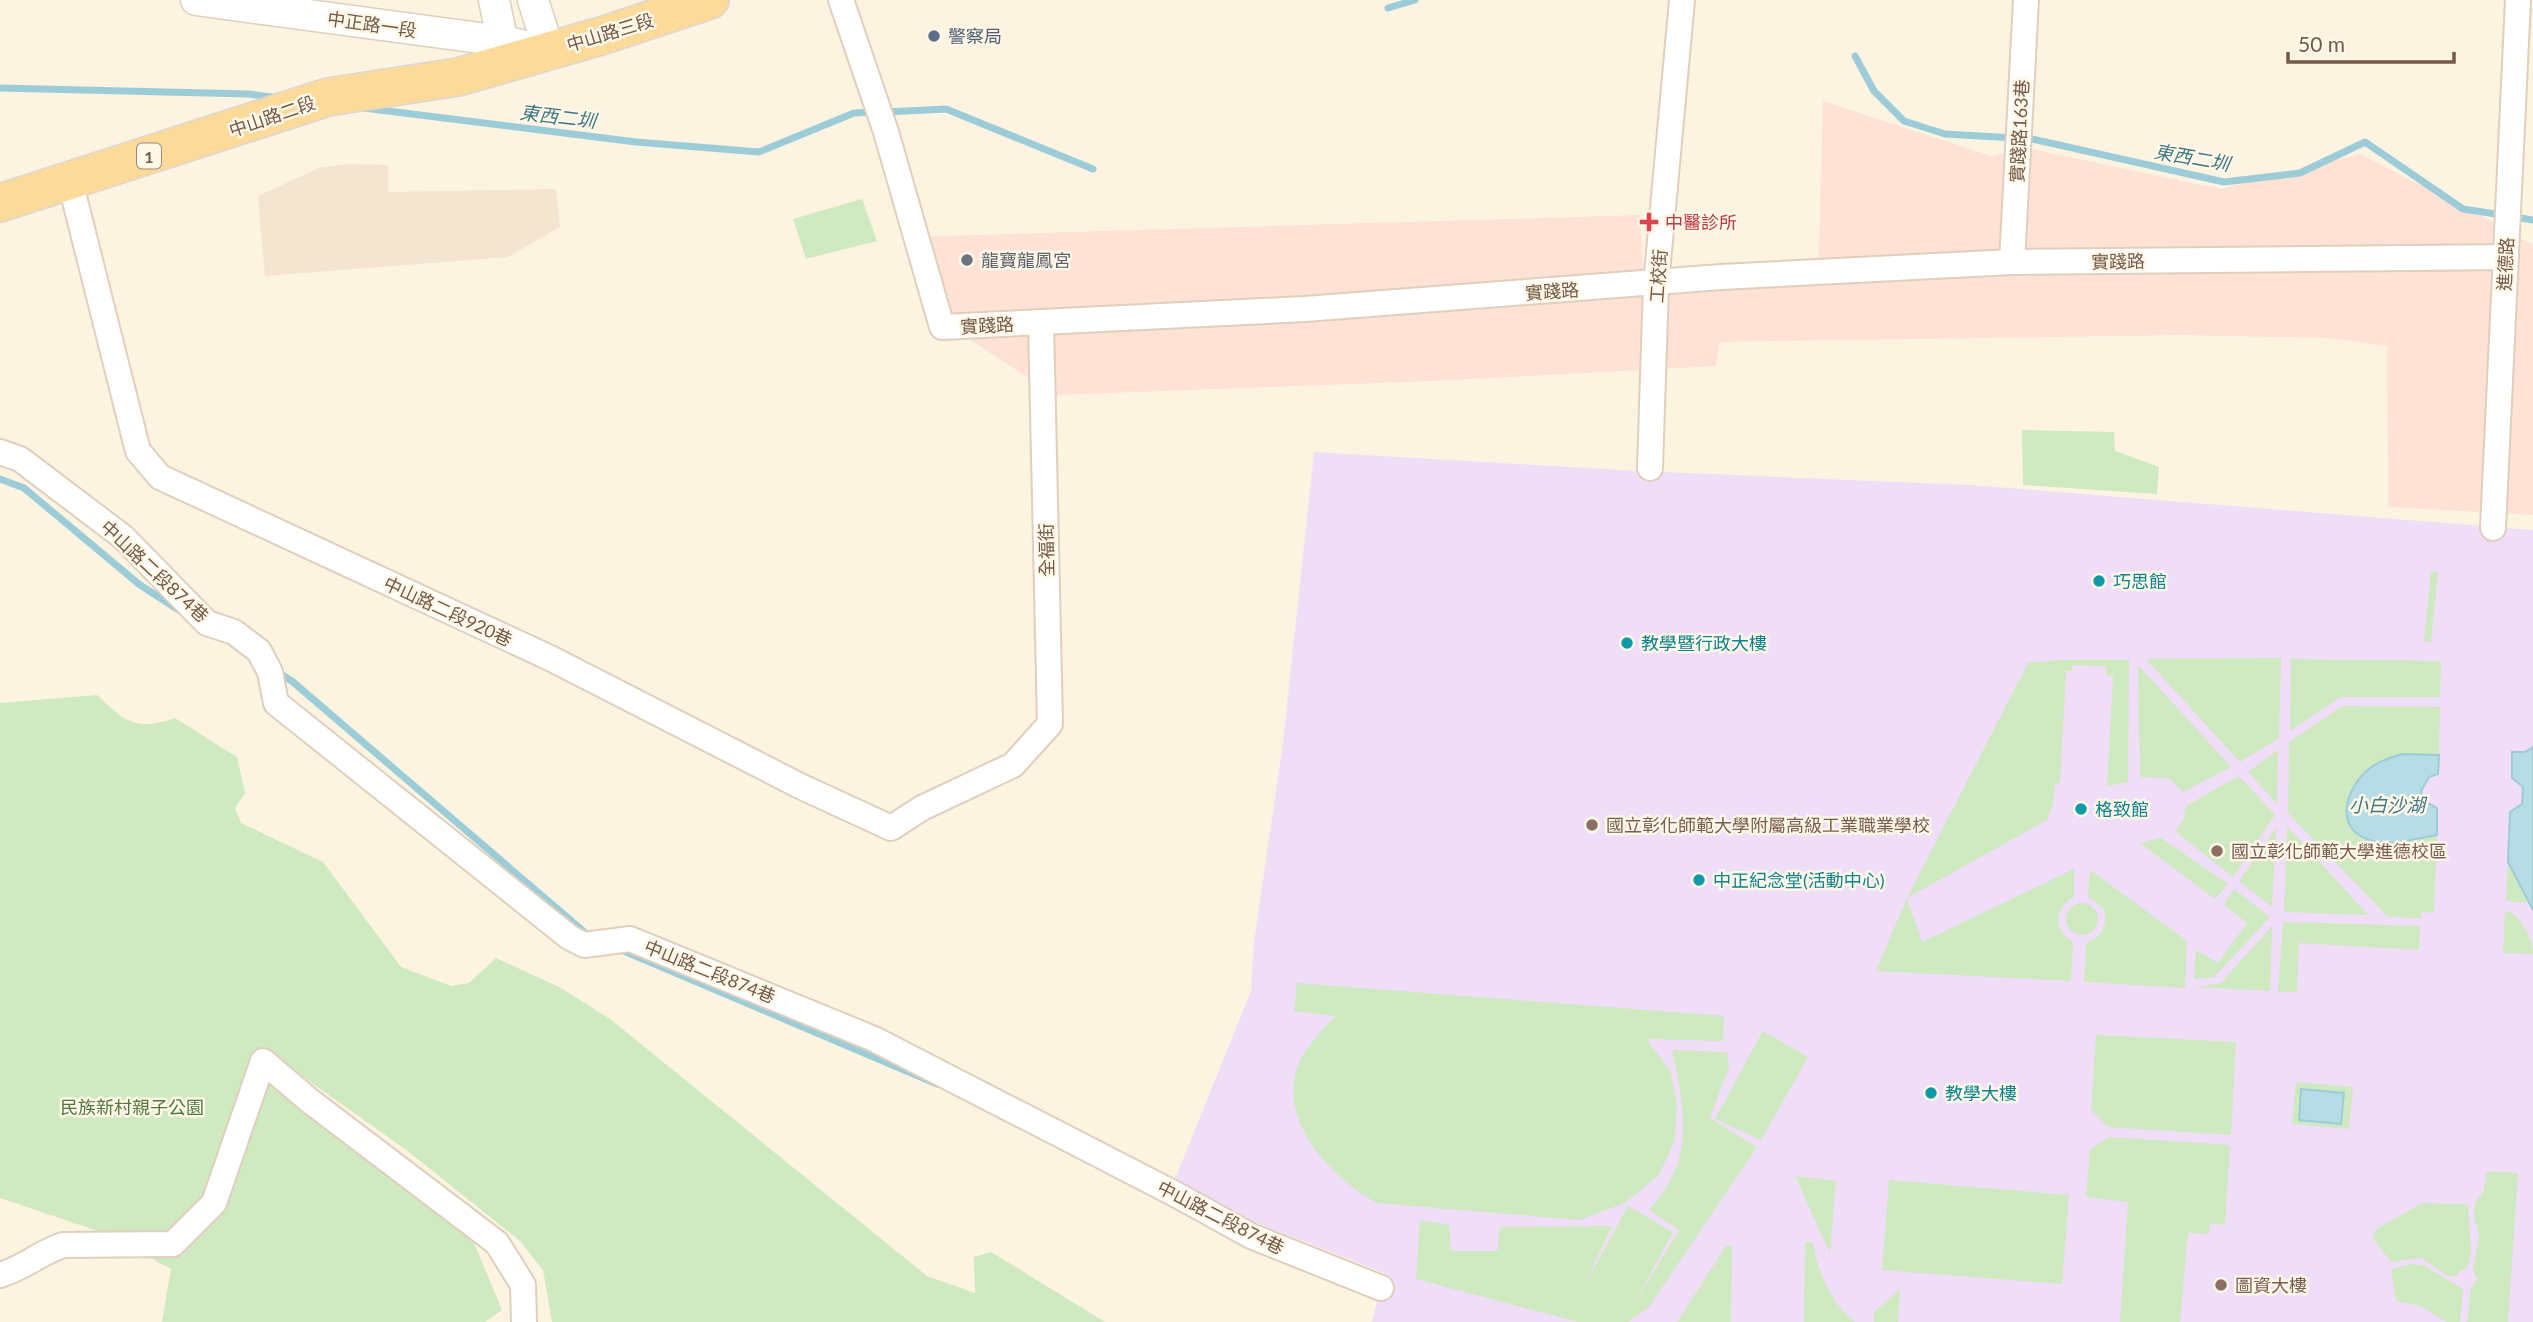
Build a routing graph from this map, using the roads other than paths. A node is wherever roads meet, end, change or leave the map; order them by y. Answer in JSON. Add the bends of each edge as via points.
{"nodes":[{"id":1,"x":195,"y":0,"type":"edge"},
{"id":2,"x":494,"y":0,"type":"edge"},
{"id":3,"x":533,"y":0,"type":"edge"},
{"id":4,"x":710,"y":0,"type":"edge"},
{"id":5,"x":841,"y":0,"type":"edge"},
{"id":6,"x":1682,"y":0,"type":"edge"},
{"id":7,"x":2026,"y":0,"type":"edge"},
{"id":8,"x":2518,"y":0,"type":"edge"},
{"id":9,"x":505,"y":51,"type":"junction"},
{"id":10,"x":549,"y":51,"type":"junction"},
{"id":11,"x":70,"y":181,"type":"junction"},
{"id":12,"x":0,"y":203,"type":"edge"},
{"id":13,"x":2506,"y":245,"type":"junction"},
{"id":14,"x":2012,"y":262,"type":"junction"},
{"id":15,"x":1656,"y":284,"type":"junction"},
{"id":16,"x":1041,"y":322,"type":"junction"},
{"id":17,"x":0,"y":452,"type":"edge"},
{"id":18,"x":1650,"y":468,"type":"dead end"},
{"id":19,"x":2493,"y":528,"type":"dead end"},
{"id":20,"x":1013,"y":765,"type":"joint"},
{"id":21,"x":0,"y":1275,"type":"edge"},
{"id":22,"x":1381,"y":1289,"type":"dead end"},
{"id":23,"x":524,"y":1322,"type":"edge"}],
"edges":[{"from":1,"to":9,"type":"street","name":"中正路一段"},
{"from":2,"to":9,"type":"street"},
{"from":3,"to":10,"type":"street"},
{"from":4,"to":10,"type":"main road","name":"中山路三段","number":"1"},
{"from":5,"to":16,"type":"street","name":"實踐路","via":[[886,132],[942,327]]},
{"from":6,"to":15,"type":"street","name":"工校街"},
{"from":7,"to":14,"type":"street","name":"實踐路163巷"},
{"from":8,"to":13,"type":"street","name":"進德路"},
{"from":9,"to":10,"type":"main road","name":"中山路二段","number":"1"},
{"from":9,"to":11,"type":"main road","name":"中山路二段","number":"1","via":[[458,78],[313,102]]},
{"from":11,"to":12,"type":"main road","name":"中山路二段","number":"1"},
{"from":11,"to":20,"type":"street","name":"中山路二段920巷","via":[[138,451],[160,477],[550,658],[891,828],[922,808]]},
{"from":13,"to":14,"type":"street","name":"實踐路"},
{"from":13,"to":19,"type":"street","name":"進德路"},
{"from":14,"to":15,"type":"street","name":"實踐路"},
{"from":15,"to":16,"type":"street","name":"實踐路"},
{"from":15,"to":18,"type":"street","name":"工校街"},
{"from":16,"to":20,"type":"street","name":"全福街","via":[[1050,724]]},
{"from":17,"to":22,"type":"street","name":"中山路二段874巷","via":[[20,459],[123,537],[208,623],[234,632],[259,651],[276,703],[569,937],[584,945],[620,939],[650,946],[874,1039],[1251,1236]]},
{"from":21,"to":23,"type":"street","via":[[25,1267],[46,1250],[63,1245],[173,1244],[214,1203],[263,1061],[497,1243],[523,1285]]}]}
